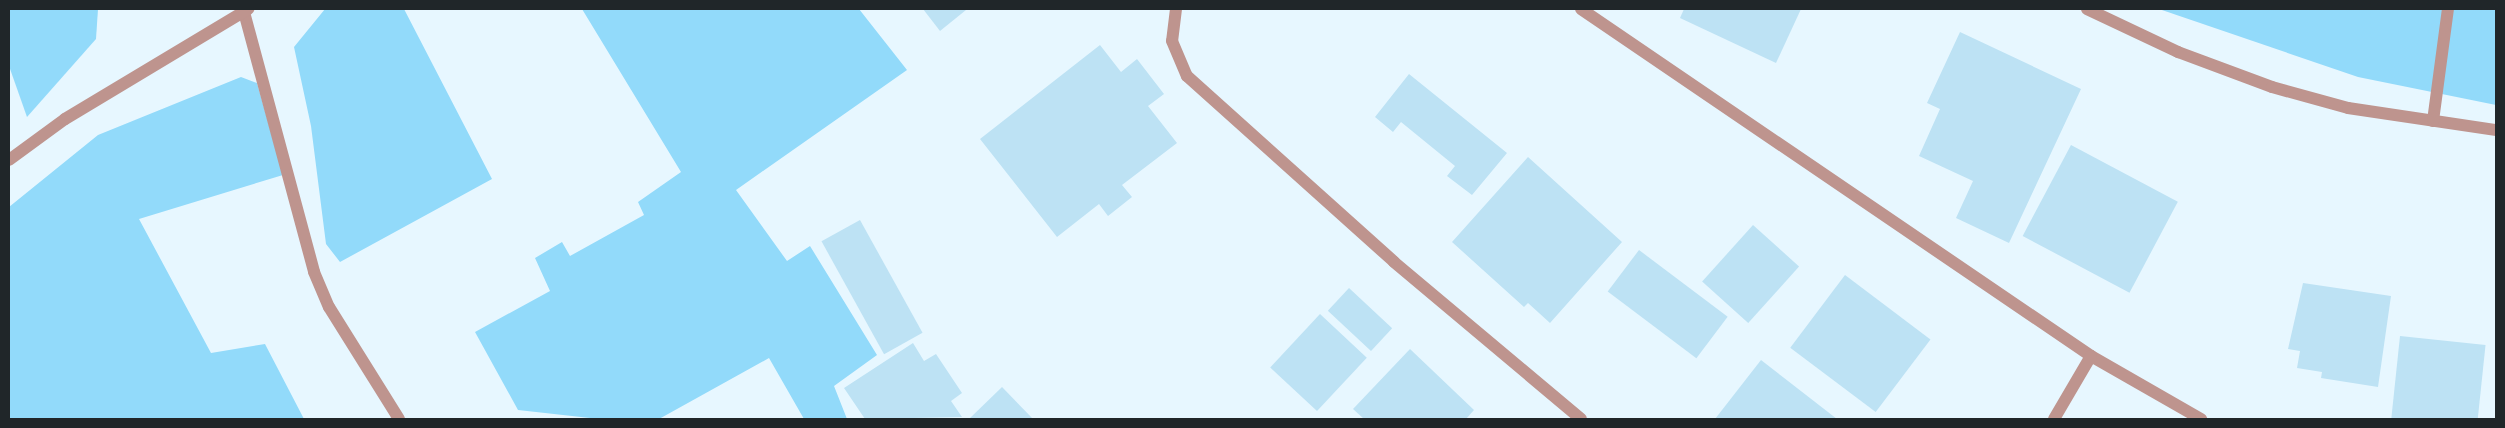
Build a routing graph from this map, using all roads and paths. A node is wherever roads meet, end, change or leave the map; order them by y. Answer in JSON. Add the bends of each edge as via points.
{"nodes":[{"id":1,"x":1176,"y":9,"type":"edge"},
{"id":2,"x":1581,"y":9,"type":"edge"},
{"id":3,"x":2088,"y":9,"type":"edge"},
{"id":4,"x":2448,"y":9,"type":"edge"},
{"id":5,"x":246,"y":10,"type":"edge"},
{"id":6,"x":2433,"y":121,"type":"junction"},
{"id":7,"x":2496,"y":130,"type":"edge"},
{"id":8,"x":9,"y":160,"type":"edge"},
{"id":9,"x":2091,"y":356,"type":"junction"},
{"id":10,"x":399,"y":419,"type":"edge"},
{"id":11,"x":1581,"y":419,"type":"edge"},
{"id":12,"x":2054,"y":419,"type":"edge"},
{"id":13,"x":2201,"y":419,"type":"edge"}],
"edges":[{"from":1,"to":11,"type":"street","via":[[1172,41],[1187,76],[1394,262]]},
{"from":2,"to":9,"type":"street"},
{"from":3,"to":6,"type":"street","via":[[2178,52],[2272,87],[2348,108]]},
{"from":4,"to":6,"type":"street"},
{"from":5,"to":8,"type":"street","via":[[66,119]]},
{"from":5,"to":10,"type":"street","via":[[314,272],[329,307]]},
{"from":6,"to":7,"type":"street"},
{"from":9,"to":12,"type":"street"},
{"from":9,"to":13,"type":"street"}]}
